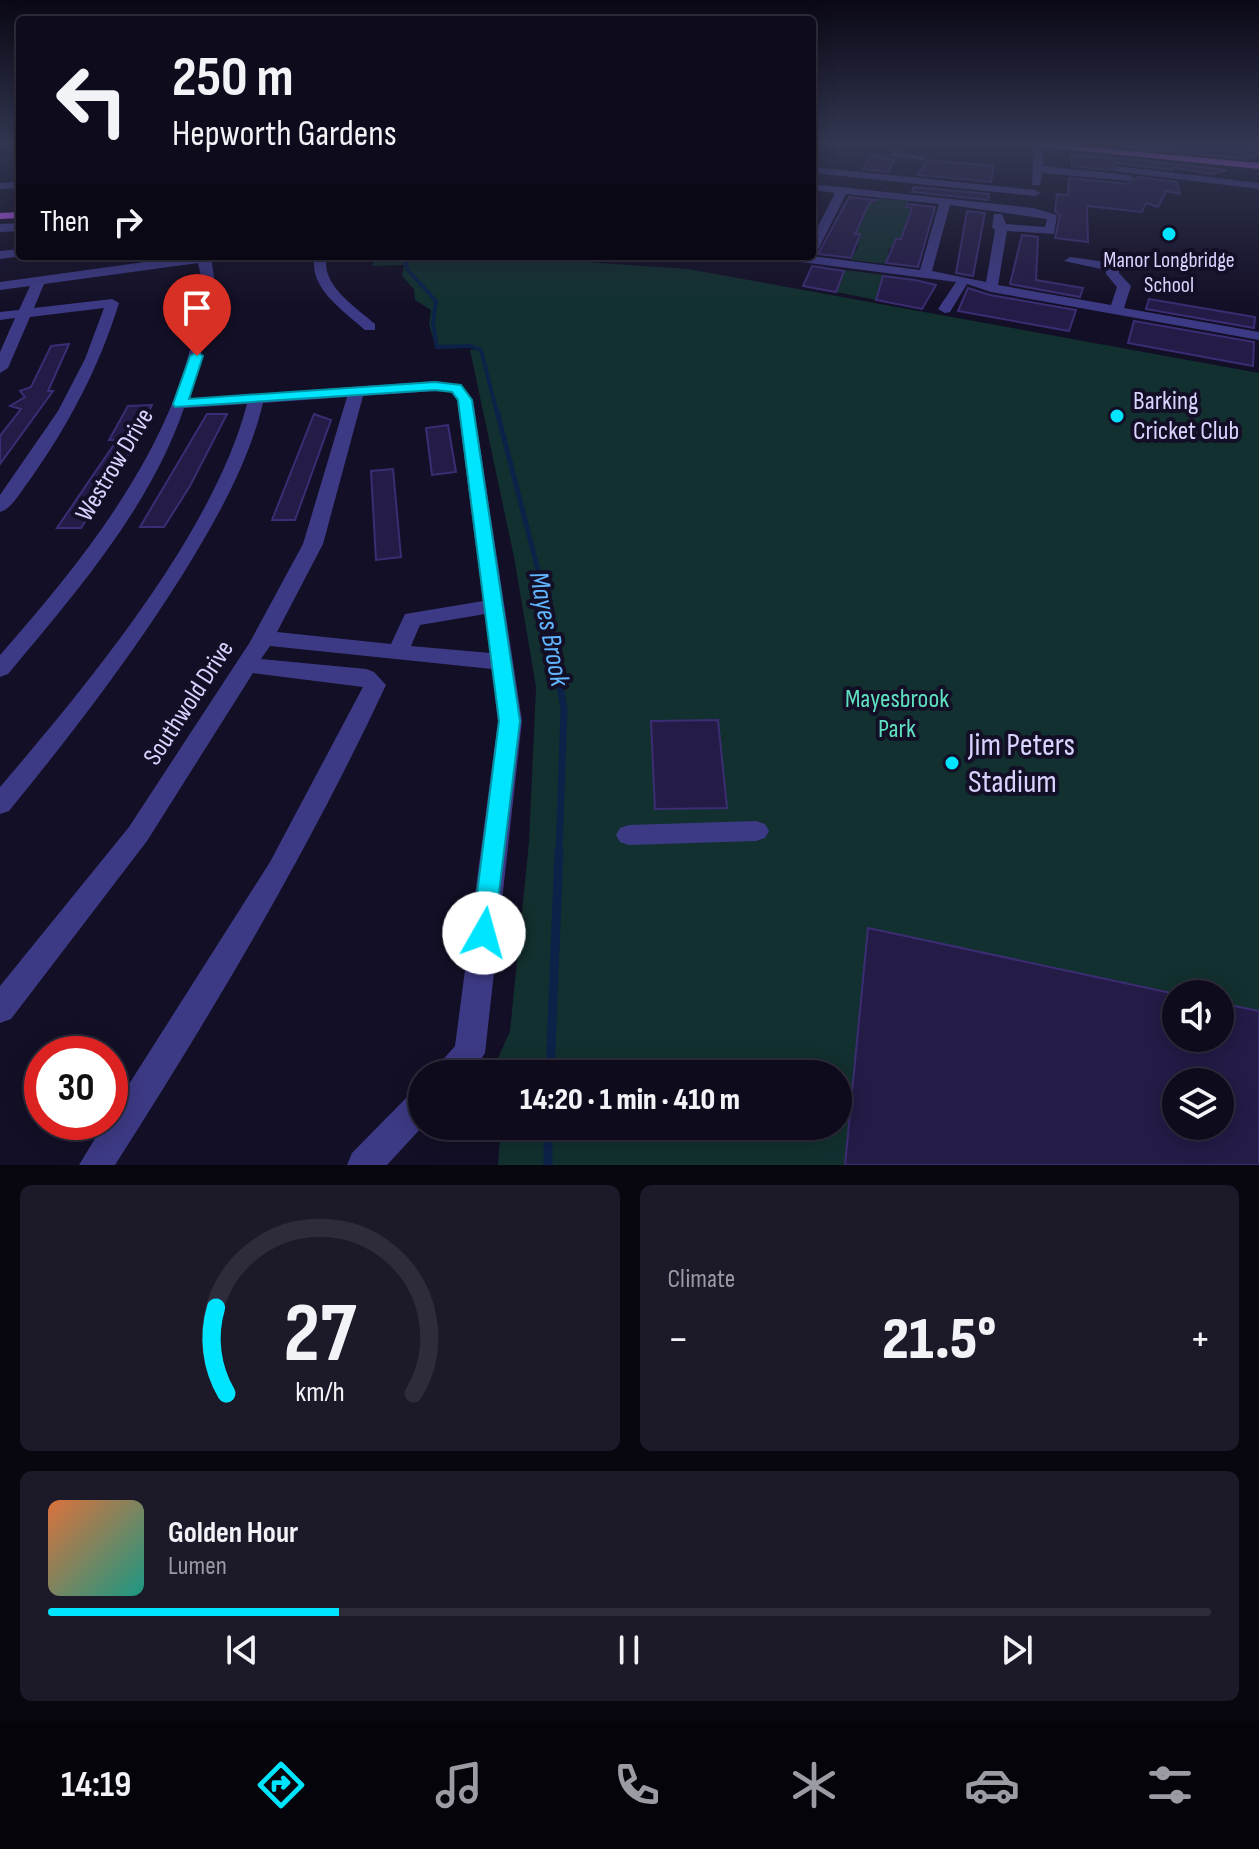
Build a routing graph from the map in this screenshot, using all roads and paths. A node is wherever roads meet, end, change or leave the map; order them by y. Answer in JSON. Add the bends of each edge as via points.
{"nodes":[{"id":1,"x":839,"y":196,"type":"edge"},
{"id":2,"x":897,"y":196,"type":"edge"},
{"id":3,"x":1035,"y":196,"type":"edge"},
{"id":4,"x":945,"y":202,"type":"junction"},
{"id":5,"x":999,"y":208,"type":"junction"},
{"id":6,"x":1033,"y":211,"type":"junction"},
{"id":7,"x":998,"y":227,"type":"junction"},
{"id":8,"x":816,"y":243,"type":"edge"},
{"id":9,"x":816,"y":256,"type":"edge"},
{"id":10,"x":182,"y":260,"type":"edge"},
{"id":11,"x":203,"y":260,"type":"edge"},
{"id":12,"x":320,"y":260,"type":"edge"},
{"id":13,"x":1070,"y":261,"type":"dead end"},
{"id":14,"x":925,"y":274,"type":"junction"},
{"id":15,"x":964,"y":279,"type":"junction"},
{"id":16,"x":38,"y":283,"type":"junction"},
{"id":17,"x":0,"y":286,"type":"edge"},
{"id":18,"x":991,"y":288,"type":"junction"},
{"id":19,"x":945,"y":309,"type":"dead end"},
{"id":20,"x":1116,"y":310,"type":"junction"},
{"id":21,"x":25,"y":314,"type":"junction"},
{"id":22,"x":0,"y":316,"type":"edge"},
{"id":23,"x":370,"y":327,"type":"dead end"},
{"id":24,"x":1259,"y":336,"type":"edge"},
{"id":25,"x":0,"y":368,"type":"edge"},
{"id":26,"x":356,"y":392,"type":"junction"},
{"id":27,"x":256,"y":399,"type":"junction"},
{"id":28,"x":180,"y":404,"type":"junction"},
{"id":29,"x":0,"y":507,"type":"edge"},
{"id":30,"x":493,"y":606,"type":"junction"},
{"id":31,"x":264,"y":638,"type":"junction"},
{"id":32,"x":398,"y":652,"type":"junction"},
{"id":33,"x":501,"y":662,"type":"junction"},
{"id":34,"x":247,"y":665,"type":"junction"},
{"id":35,"x":0,"y":669,"type":"edge"},
{"id":36,"x":0,"y":804,"type":"edge"},
{"id":37,"x":756,"y":831,"type":"dead end"},
{"id":38,"x":629,"y":835,"type":"dead end"},
{"id":39,"x":0,"y":1009,"type":"edge"},
{"id":40,"x":464,"y":1060,"type":"edge"},
{"id":41,"x":408,"y":1119,"type":"edge"},
{"id":42,"x":96,"y":1165,"type":"edge"},
{"id":43,"x":364,"y":1165,"type":"edge"}],
"edges":[{"from":1,"to":8,"type":"street"},
{"from":2,"to":4,"type":"street"},
{"from":3,"to":6,"type":"street"},
{"from":4,"to":5,"type":"street"},
{"from":4,"to":14,"type":"street"},
{"from":5,"to":6,"type":"street"},
{"from":5,"to":7,"type":"street"},
{"from":6,"to":7,"type":"street","via":[[1053,217],[1050,231]]},
{"from":7,"to":18,"type":"street"},
{"from":9,"to":14,"type":"street"},
{"from":10,"to":16,"type":"street"},
{"from":11,"to":28,"type":"street","name":"Westrow Drive","via":[[208,269],[197,356]]},
{"from":12,"to":23,"type":"street","via":[[330,291]]},
{"from":13,"to":20,"type":"street","via":[[1113,267],[1112,274],[1124,286]]},
{"from":14,"to":15,"type":"street"},
{"from":15,"to":18,"type":"street"},
{"from":15,"to":19,"type":"street"},
{"from":16,"to":17,"type":"street"},
{"from":16,"to":21,"type":"street"},
{"from":18,"to":20,"type":"street"},
{"from":20,"to":24,"type":"street"},
{"from":21,"to":22,"type":"street"},
{"from":21,"to":25,"type":"street"},
{"from":21,"to":29,"type":"street","via":[[112,303],[78,394]]},
{"from":26,"to":27,"type":"street"},
{"from":26,"to":30,"type":"street","via":[[435,386],[456,388],[465,400]]},
{"from":26,"to":31,"type":"street","name":"Southwold Drive","via":[[313,544]]},
{"from":27,"to":28,"type":"street"},
{"from":27,"to":36,"type":"street","via":[[243,448],[220,494],[136,635]]},
{"from":28,"to":35,"type":"street","name":"Westrow Drive","via":[[142,476],[81,569]]},
{"from":30,"to":32,"type":"street","via":[[412,619]]},
{"from":30,"to":33,"type":"street"},
{"from":31,"to":32,"type":"street"},
{"from":31,"to":34,"type":"street","name":"Southwold Drive"},
{"from":32,"to":33,"type":"street"},
{"from":33,"to":40,"type":"street","via":[[510,721],[470,1053]]},
{"from":34,"to":39,"type":"street","name":"Southwold Drive","via":[[138,834]]},
{"from":34,"to":42,"type":"street","via":[[366,677],[375,685],[302,831],[236,946]]},
{"from":37,"to":38,"type":"street"},
{"from":41,"to":43,"type":"street"}]}
